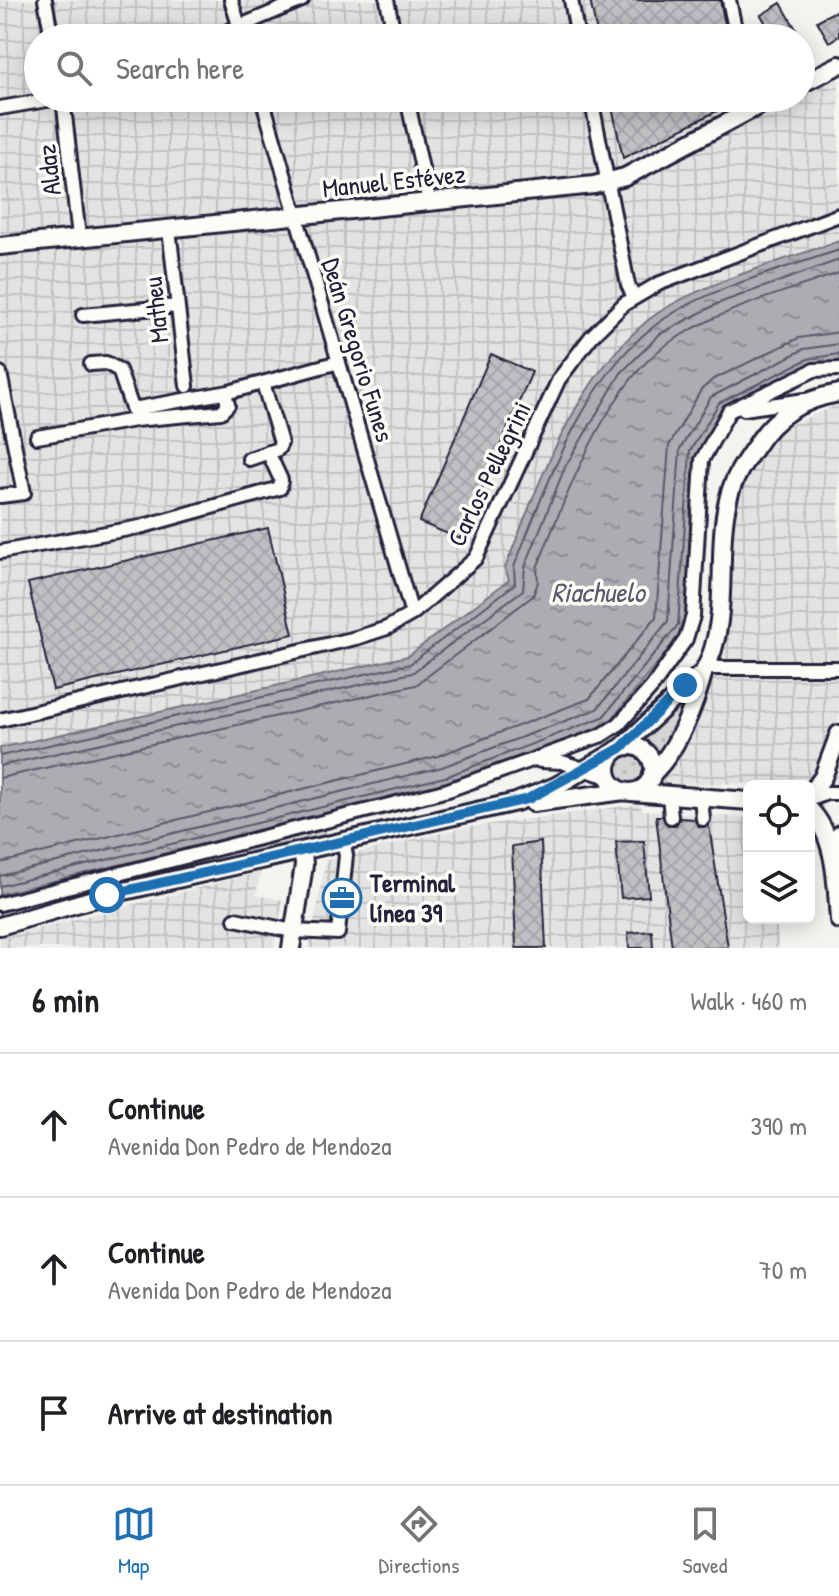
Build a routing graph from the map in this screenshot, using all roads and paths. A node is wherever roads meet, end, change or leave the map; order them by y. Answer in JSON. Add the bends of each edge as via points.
{"nodes":[{"id":1,"x":45,"y":0,"type":"edge"},
{"id":2,"x":231,"y":0,"type":"edge"},
{"id":3,"x":302,"y":0,"type":"edge"},
{"id":4,"x":387,"y":0,"type":"edge"},
{"id":5,"x":571,"y":0,"type":"edge"},
{"id":6,"x":729,"y":0,"type":"edge"},
{"id":7,"x":49,"y":24,"type":"edge"},
{"id":8,"x":239,"y":24,"type":"edge"},
{"id":9,"x":257,"y":24,"type":"edge"},
{"id":10,"x":392,"y":24,"type":"edge"},
{"id":11,"x":575,"y":24,"type":"edge"},
{"id":12,"x":734,"y":24,"type":"edge"},
{"id":13,"x":839,"y":65,"type":"edge"},
{"id":14,"x":815,"y":77,"type":"edge"},
{"id":15,"x":24,"y":104,"type":"edge"},
{"id":16,"x":0,"y":108,"type":"edge"},
{"id":17,"x":63,"y":112,"type":"edge"},
{"id":18,"x":266,"y":112,"type":"edge"},
{"id":19,"x":410,"y":112,"type":"edge"},
{"id":20,"x":594,"y":112,"type":"edge"},
{"id":21,"x":737,"y":112,"type":"edge"},
{"id":22,"x":608,"y":182,"type":"junction"},
{"id":23,"x":429,"y":202,"type":"junction"},
{"id":24,"x":297,"y":215,"type":"junction"},
{"id":25,"x":839,"y":215,"type":"edge"},
{"id":26,"x":169,"y":229,"type":"junction"},
{"id":27,"x":79,"y":237,"type":"junction"},
{"id":28,"x":0,"y":246,"type":"edge"},
{"id":29,"x":634,"y":297,"type":"junction"},
{"id":30,"x":177,"y":306,"type":"junction"},
{"id":31,"x":83,"y":315,"type":"dead end"},
{"id":32,"x":339,"y":362,"type":"junction"},
{"id":33,"x":91,"y":364,"type":"dead end"},
{"id":34,"x":839,"y":369,"type":"edge"},
{"id":35,"x":0,"y":373,"type":"edge"},
{"id":36,"x":263,"y":383,"type":"junction"},
{"id":37,"x":187,"y":386,"type":"dead end"},
{"id":38,"x":839,"y":393,"type":"edge"},
{"id":39,"x":818,"y":398,"type":"junction"},
{"id":40,"x":729,"y":411,"type":"junction"},
{"id":41,"x":134,"y":414,"type":"junction"},
{"id":42,"x":37,"y":437,"type":"dead end"},
{"id":43,"x":268,"y":452,"type":"junction"},
{"id":44,"x":249,"y":459,"type":"dead end"},
{"id":45,"x":0,"y":496,"type":"edge"},
{"id":46,"x":0,"y":552,"type":"edge"},
{"id":47,"x":412,"y":614,"type":"junction"},
{"id":48,"x":839,"y":668,"type":"edge"},
{"id":49,"x":705,"y":669,"type":"junction"},
{"id":50,"x":652,"y":687,"type":"junction"},
{"id":51,"x":0,"y":720,"type":"edge"},
{"id":52,"x":839,"y":734,"type":"edge"},
{"id":53,"x":618,"y":749,"type":"junction"},
{"id":54,"x":533,"y":760,"type":"junction"},
{"id":55,"x":587,"y":769,"type":"junction"},
{"id":56,"x":652,"y":775,"type":"junction"},
{"id":57,"x":608,"y":777,"type":"junction"},
{"id":58,"x":815,"y":788,"type":"edge"},
{"id":59,"x":626,"y":792,"type":"junction"},
{"id":60,"x":839,"y":793,"type":"edge"},
{"id":61,"x":669,"y":796,"type":"junction"},
{"id":62,"x":815,"y":796,"type":"edge"},
{"id":63,"x":701,"y":798,"type":"junction"},
{"id":64,"x":743,"y":801,"type":"edge"},
{"id":65,"x":500,"y":807,"type":"junction"},
{"id":66,"x":668,"y":817,"type":"dead end"},
{"id":67,"x":815,"y":817,"type":"edge"},
{"id":68,"x":703,"y":819,"type":"dead end"},
{"id":69,"x":822,"y":826,"type":"junction"},
{"id":70,"x":839,"y":832,"type":"edge"},
{"id":71,"x":343,"y":841,"type":"junction"},
{"id":72,"x":303,"y":851,"type":"junction"},
{"id":73,"x":835,"y":875,"type":"junction"},
{"id":74,"x":30,"y":896,"type":"junction"},
{"id":75,"x":88,"y":900,"type":"junction"},
{"id":76,"x":0,"y":904,"type":"edge"},
{"id":77,"x":235,"y":919,"type":"dead end"},
{"id":78,"x":839,"y":920,"type":"edge"},
{"id":79,"x":0,"y":926,"type":"edge"},
{"id":80,"x":293,"y":931,"type":"junction"},
{"id":81,"x":291,"y":948,"type":"edge"}],
"edges":[{"from":1,"to":7,"type":"street"},
{"from":2,"to":8,"type":"street"},
{"from":3,"to":9,"type":"street"},
{"from":4,"to":10,"type":"street"},
{"from":5,"to":11,"type":"street"},
{"from":6,"to":12,"type":"street"},
{"from":13,"to":14,"type":"main road"},
{"from":15,"to":16,"type":"street"},
{"from":17,"to":27,"type":"street","name":"Aldaz"},
{"from":18,"to":24,"type":"street","name":"Deán Gregorio Funes"},
{"from":19,"to":23,"type":"street"},
{"from":20,"to":22,"type":"street"},
{"from":21,"to":22,"type":"main road","name":"Manuel Estévez","via":[[635,172]]},
{"from":22,"to":23,"type":"main road","name":"Manuel Estévez"},
{"from":22,"to":29,"type":"street"},
{"from":23,"to":24,"type":"main road","name":"Manuel Estévez"},
{"from":24,"to":26,"type":"main road","name":"Manuel Estévez"},
{"from":24,"to":32,"type":"street","name":"Deán Gregorio Funes"},
{"from":25,"to":29,"type":"street","name":"Carlos Pellegrini"},
{"from":26,"to":27,"type":"main road","name":"Manuel Estévez"},
{"from":26,"to":30,"type":"street","name":"Matheu"},
{"from":27,"to":28,"type":"main road","name":"Manuel Estévez"},
{"from":29,"to":47,"type":"street","name":"Carlos Pellegrini","via":[[591,337],[559,379],[476,558]]},
{"from":30,"to":31,"type":"street"},
{"from":30,"to":37,"type":"street","name":"Matheu"},
{"from":32,"to":36,"type":"street"},
{"from":32,"to":47,"type":"street","name":"Deán Gregorio Funes"},
{"from":33,"to":41,"type":"street","via":[[106,363],[119,370]]},
{"from":34,"to":40,"type":"street","via":[[814,370]]},
{"from":35,"to":45,"type":"street","via":[[24,493]]},
{"from":36,"to":41,"type":"street"},
{"from":36,"to":43,"type":"street","via":[[281,443]]},
{"from":38,"to":39,"type":"main road"},
{"from":39,"to":40,"type":"street"},
{"from":39,"to":49,"type":"main road","via":[[771,424],[734,480],[727,504],[716,626]]},
{"from":40,"to":50,"type":"street","via":[[702,460],[691,627]]},
{"from":41,"to":42,"type":"street"},
{"from":43,"to":44,"type":"street"},
{"from":43,"to":46,"type":"street","via":[[280,488],[140,527]]},
{"from":47,"to":51,"type":"street","name":"Carlos Pellegrini","via":[[356,638]]},
{"from":48,"to":49,"type":"street"},
{"from":49,"to":53,"type":"main road"},
{"from":49,"to":56,"type":"main road","via":[[665,761]]},
{"from":50,"to":53,"type":"street","via":[[620,732]]},
{"from":50,"to":54,"type":"street","via":[[608,732]]},
{"from":52,"to":58,"type":"main road"},
{"from":53,"to":55,"type":"main road"},
{"from":53,"to":56,"type":"main road","via":[[643,750],[651,759]]},
{"from":53,"to":57,"type":"main road","via":[[608,763]]},
{"from":54,"to":55,"type":"street"},
{"from":54,"to":74,"type":"street","via":[[448,790]]},
{"from":55,"to":57,"type":"street"},
{"from":55,"to":65,"type":"main road","via":[[534,797]]},
{"from":56,"to":59,"type":"main road","via":[[643,788]]},
{"from":56,"to":61,"type":"main road"},
{"from":57,"to":59,"type":"main road"},
{"from":59,"to":61,"type":"main road"},
{"from":59,"to":65,"type":"main road"},
{"from":60,"to":62,"type":"street"},
{"from":61,"to":63,"type":"main road"},
{"from":61,"to":66,"type":"street"},
{"from":63,"to":64,"type":"main road"},
{"from":63,"to":68,"type":"street"},
{"from":65,"to":71,"type":"main road"},
{"from":67,"to":69,"type":"main road"},
{"from":69,"to":70,"type":"street"},
{"from":69,"to":73,"type":"main road"},
{"from":70,"to":73,"type":"street"},
{"from":71,"to":72,"type":"main road"},
{"from":71,"to":80,"type":"street","via":[[338,933]]},
{"from":72,"to":75,"type":"main road"},
{"from":72,"to":80,"type":"main road"},
{"from":73,"to":78,"type":"main road"},
{"from":74,"to":75,"type":"street"},
{"from":74,"to":76,"type":"street"},
{"from":75,"to":79,"type":"main road"},
{"from":77,"to":80,"type":"street"},
{"from":80,"to":81,"type":"main road"}]}
